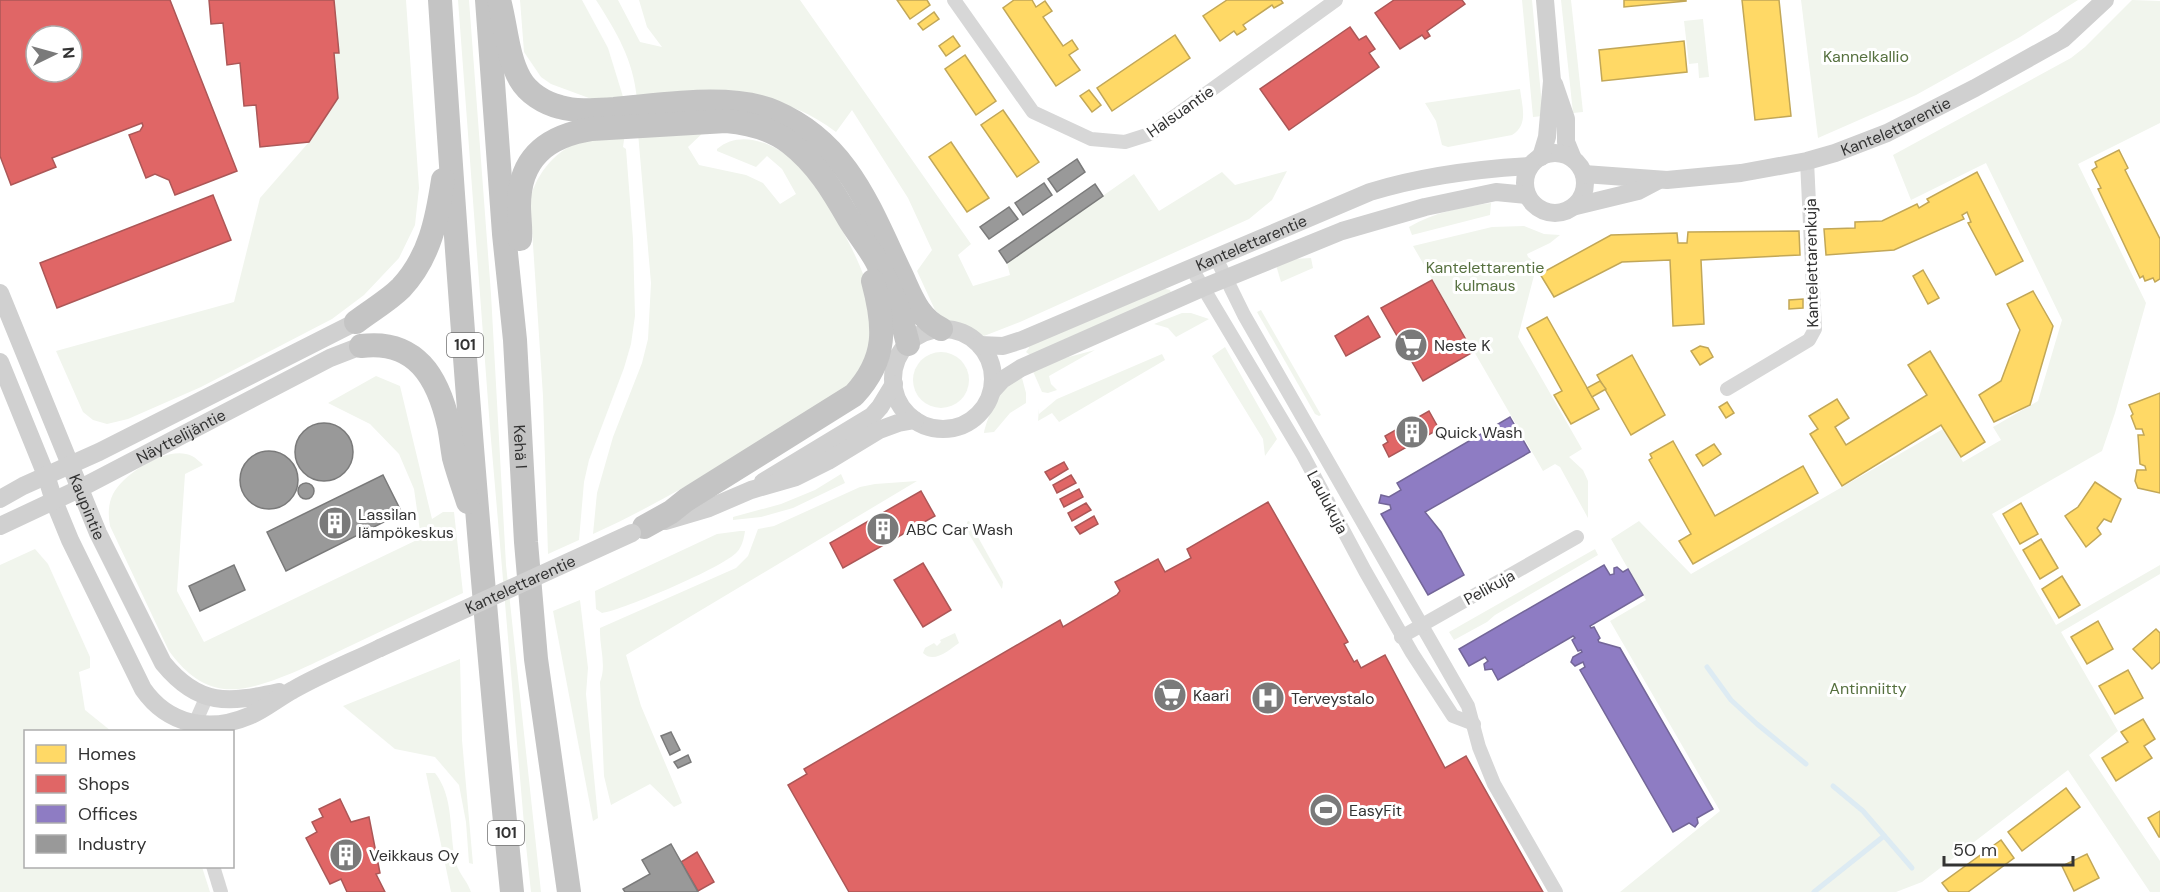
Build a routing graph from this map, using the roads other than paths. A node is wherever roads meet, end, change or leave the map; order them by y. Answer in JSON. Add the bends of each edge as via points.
{"nodes":[{"id":1,"x":440,"y":0,"type":"edge"},
{"id":2,"x":487,"y":0,"type":"edge"},
{"id":3,"x":499,"y":0,"type":"edge"},
{"id":4,"x":954,"y":0,"type":"edge"},
{"id":5,"x":1336,"y":0,"type":"edge"},
{"id":6,"x":1545,"y":0,"type":"edge"},
{"id":7,"x":2105,"y":0,"type":"edge"},
{"id":8,"x":1552,"y":81,"type":"junction"},
{"id":9,"x":449,"y":142,"type":"junction"},
{"id":10,"x":1807,"y":161,"type":"junction"},
{"id":11,"x":1536,"y":162,"type":"junction"},
{"id":12,"x":1578,"y":166,"type":"junction"},
{"id":13,"x":1657,"y":181,"type":"junction"},
{"id":14,"x":1527,"y":195,"type":"junction"},
{"id":15,"x":1576,"y":206,"type":"junction"},
{"id":16,"x":850,"y":220,"type":"junction"},
{"id":17,"x":1216,"y":258,"type":"junction"},
{"id":18,"x":1192,"y":269,"type":"junction"},
{"id":19,"x":1227,"y":278,"type":"junction"},
{"id":20,"x":1202,"y":288,"type":"junction"},
{"id":21,"x":0,"y":294,"type":"edge"},
{"id":22,"x":356,"y":322,"type":"joint"},
{"id":23,"x":941,"y":329,"type":"junction"},
{"id":24,"x":514,"y":340,"type":"junction"},
{"id":25,"x":908,"y":344,"type":"junction"},
{"id":26,"x":980,"y":345,"type":"junction"},
{"id":27,"x":361,"y":346,"type":"joint"},
{"id":28,"x":0,"y":362,"type":"edge"},
{"id":29,"x":894,"y":384,"type":"junction"},
{"id":30,"x":1728,"y":389,"type":"dead end"},
{"id":31,"x":992,"y":391,"type":"junction"},
{"id":32,"x":915,"y":420,"type":"junction"},
{"id":33,"x":69,"y":465,"type":"junction"},
{"id":34,"x":46,"y":475,"type":"junction"},
{"id":35,"x":79,"y":489,"type":"junction"},
{"id":36,"x":752,"y":490,"type":"junction"},
{"id":37,"x":0,"y":499,"type":"edge"},
{"id":38,"x":54,"y":501,"type":"junction"},
{"id":39,"x":0,"y":526,"type":"edge"},
{"id":40,"x":638,"y":530,"type":"junction"},
{"id":41,"x":1577,"y":537,"type":"dead end"},
{"id":42,"x":482,"y":549,"type":"junction"},
{"id":43,"x":1422,"y":625,"type":"junction"},
{"id":44,"x":1401,"y":637,"type":"junction"},
{"id":45,"x":293,"y":690,"type":"junction"},
{"id":46,"x":207,"y":696,"type":"junction"},
{"id":47,"x":1474,"y":724,"type":"junction"},
{"id":48,"x":202,"y":728,"type":"edge"},
{"id":49,"x":213,"y":868,"type":"edge"},
{"id":50,"x":221,"y":892,"type":"edge"},
{"id":51,"x":512,"y":892,"type":"edge"},
{"id":52,"x":569,"y":892,"type":"edge"},
{"id":53,"x":1556,"y":892,"type":"edge"}],
"edges":[{"from":1,"to":9,"type":"highway","number":"101"},
{"from":2,"to":24,"type":"highway","name":"Kehä I"},
{"from":3,"to":23,"type":"highway","via":[[520,79],[546,102],[589,110],[747,103],[803,126],[846,167],[873,214],[914,303],[928,322]]},
{"from":4,"to":5,"type":"street","name":"Halsuantie","via":[[1033,112],[1091,139],[1113,142],[1150,134]]},
{"from":6,"to":8,"type":"main road"},
{"from":7,"to":10,"type":"main road","name":"Kantelettarentie","via":[[2063,39],[1975,88],[1887,133]]},
{"from":8,"to":11,"type":"main road","via":[[1547,137]]},
{"from":8,"to":12,"type":"main road","via":[[1566,119],[1566,142]]},
{"from":9,"to":22,"type":"highway","via":[[436,224],[429,244],[399,289]]},
{"from":9,"to":42,"type":"highway","number":"101"},
{"from":10,"to":13,"type":"main road","name":"Kantelettarentie"},
{"from":10,"to":30,"type":"street","name":"Kantelettarenkuja","via":[[1815,328],[1809,340]]},
{"from":11,"to":12,"type":"main road","via":[[1557,153]]},
{"from":11,"to":14,"type":"main road","via":[[1525,180]]},
{"from":11,"to":17,"type":"main road","name":"Kantelettarentie","via":[[1370,192]]},
{"from":12,"to":13,"type":"main road","name":"Kantelettarentie"},
{"from":12,"to":15,"type":"main road","via":[[1584,191]]},
{"from":13,"to":15,"type":"main road","name":"Kantelettarentie","via":[[1638,191]]},
{"from":14,"to":15,"type":"main road","via":[[1548,213]]},
{"from":14,"to":19,"type":"main road","name":"Kantelettarentie","via":[[1496,192],[1418,209],[1342,231]]},
{"from":16,"to":24,"type":"highway","via":[[807,158],[768,130],[726,121],[575,132],[543,148],[523,174]]},
{"from":16,"to":25,"type":"highway","via":[[877,262]]},
{"from":16,"to":40,"type":"highway","via":[[872,278],[881,316],[880,349],[867,380],[845,402]]},
{"from":17,"to":18,"type":"main road","name":"Kantelettarentie"},
{"from":17,"to":19,"type":"street","name":"Laulukuja"},
{"from":18,"to":20,"type":"street","name":"Laulukuja"},
{"from":18,"to":26,"type":"main road","name":"Kantelettarentie","via":[[1012,344]]},
{"from":19,"to":20,"type":"main road","name":"Kantelettarentie"},
{"from":19,"to":43,"type":"street","name":"Laulukuja","via":[[1244,315]]},
{"from":20,"to":31,"type":"main road","name":"Kantelettarentie","via":[[1022,368]]},
{"from":20,"to":44,"type":"street","name":"Laulukuja","via":[[1303,455]]},
{"from":21,"to":33,"type":"main road","name":"Kaupintie"},
{"from":22,"to":33,"type":"main road","name":"Näyttelijäntie"},
{"from":23,"to":25,"type":"main road","via":[[923,333]]},
{"from":23,"to":26,"type":"main road","via":[[962,333]]},
{"from":24,"to":52,"type":"highway","name":"Kehä I","via":[[536,658]]},
{"from":25,"to":29,"type":"main road","via":[[896,362]]},
{"from":26,"to":31,"type":"main road","via":[[992,367]]},
{"from":27,"to":35,"type":"main road","name":"Näyttelijäntie","via":[[330,358]]},
{"from":27,"to":42,"type":"highway","via":[[395,347],[416,359],[430,375],[444,404],[454,457]]},
{"from":28,"to":34,"type":"main road","name":"Kaupintie"},
{"from":29,"to":32,"type":"main road","via":[[900,404]]},
{"from":29,"to":36,"type":"main road","name":"Kantelettarentie","via":[[872,416]]},
{"from":31,"to":32,"type":"main road","via":[[977,416],[956,427],[932,428]]},
{"from":32,"to":36,"type":"main road","name":"Kantelettarentie","via":[[879,430],[796,477]]},
{"from":33,"to":34,"type":"main road","name":"Näyttelijäntie"},
{"from":33,"to":35,"type":"main road","name":"Kaupintie"},
{"from":34,"to":37,"type":"main road","name":"Näyttelijäntie"},
{"from":34,"to":38,"type":"main road","name":"Kaupintie"},
{"from":35,"to":38,"type":"main road","name":"Näyttelijäntie"},
{"from":35,"to":46,"type":"main road","name":"Kaupintie","via":[[163,663],[177,680]]},
{"from":36,"to":40,"type":"main road","name":"Kantelettarentie"},
{"from":38,"to":39,"type":"main road","name":"Näyttelijäntie"},
{"from":38,"to":48,"type":"main road","name":"Kaupintie","via":[[143,689],[162,711]]},
{"from":40,"to":45,"type":"main road","name":"Kantelettarentie","bridge":true},
{"from":41,"to":43,"type":"street","name":"Pelikuja"},
{"from":42,"to":51,"type":"highway","number":"101"},
{"from":43,"to":44,"type":"street","name":"Pelikuja"},
{"from":43,"to":47,"type":"street","name":"Laulukuja","via":[[1468,706]]},
{"from":44,"to":47,"type":"street","name":"Laulukuja","via":[[1453,716]]},
{"from":45,"to":46,"type":"main road","name":"Kantelettarentie","via":[[236,700]]},
{"from":45,"to":48,"type":"main road","name":"Kantelettarentie","via":[[250,716]]},
{"from":46,"to":48,"type":"street"},
{"from":47,"to":53,"type":"street","name":"Laulukuja","via":[[1494,784]]},
{"from":49,"to":50,"type":"street"}]}
